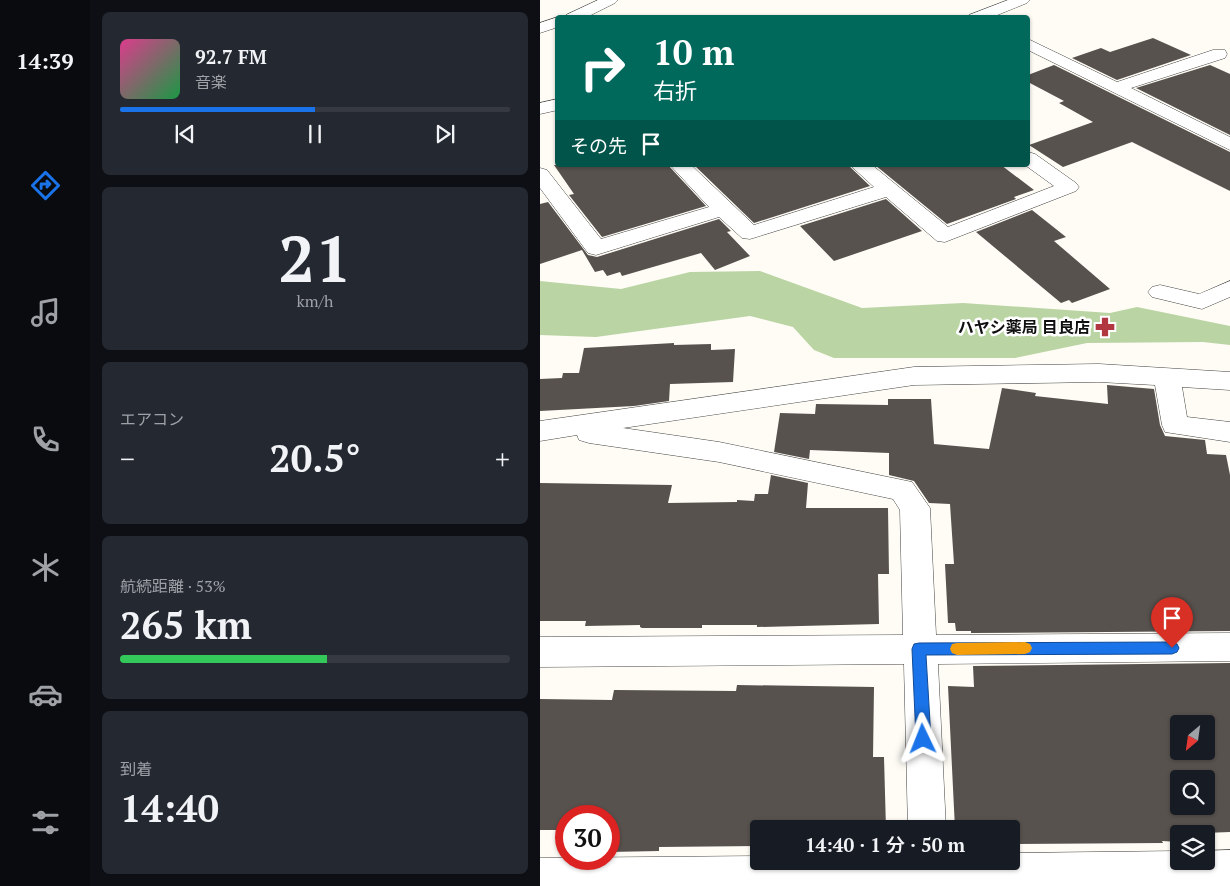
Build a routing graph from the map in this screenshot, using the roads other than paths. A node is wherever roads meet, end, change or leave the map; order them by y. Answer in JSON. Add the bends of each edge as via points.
{"nodes":[{"id":1,"x":610,"y":0,"type":"edge"},
{"id":2,"x":1022,"y":0,"type":"edge"},
{"id":3,"x":578,"y":15,"type":"edge"},
{"id":4,"x":982,"y":15,"type":"edge"},
{"id":5,"x":555,"y":23,"type":"edge"},
{"id":6,"x":540,"y":28,"type":"edge"},
{"id":7,"x":1030,"y":45,"type":"edge"},
{"id":8,"x":1219,"y":54,"type":"dead end"},
{"id":9,"x":1115,"y":88,"type":"junction"},
{"id":10,"x":555,"y":105,"type":"edge"},
{"id":11,"x":540,"y":109,"type":"edge"},
{"id":12,"x":1230,"y":144,"type":"edge"},
{"id":13,"x":1030,"y":159,"type":"edge"},
{"id":14,"x":682,"y":167,"type":"edge"},
{"id":15,"x":862,"y":167,"type":"edge"},
{"id":16,"x":540,"y":174,"type":"edge"},
{"id":17,"x":889,"y":190,"type":"junction"},
{"id":18,"x":723,"y":208,"type":"junction"},
{"id":19,"x":1230,"y":288,"type":"edge"},
{"id":20,"x":1160,"y":292,"type":"dead end"},
{"id":21,"x":1167,"y":377,"type":"junction"},
{"id":22,"x":1230,"y":381,"type":"edge"},
{"id":23,"x":550,"y":430,"type":"edge"},
{"id":24,"x":1230,"y":432,"type":"edge"},
{"id":25,"x":1230,"y":648,"type":"edge"},
{"id":26,"x":919,"y":649,"type":"junction"},
{"id":27,"x":540,"y":652,"type":"edge"},
{"id":28,"x":927,"y":820,"type":"edge"},
{"id":29,"x":1230,"y":870,"type":"edge"},
{"id":30,"x":929,"y":873,"type":"edge"},
{"id":31,"x":540,"y":878,"type":"edge"}],
"edges":[{"from":1,"to":3,"type":"street"},
{"from":2,"to":4,"type":"street"},
{"from":5,"to":6,"type":"street"},
{"from":7,"to":9,"type":"street"},
{"from":8,"to":9,"type":"street"},
{"from":9,"to":12,"type":"street"},
{"from":10,"to":11,"type":"street"},
{"from":13,"to":17,"type":"street","via":[[1069,187],[945,236]]},
{"from":14,"to":18,"type":"street"},
{"from":15,"to":17,"type":"street"},
{"from":16,"to":18,"type":"street","via":[[596,248]]},
{"from":17,"to":18,"type":"street","via":[[750,233]]},
{"from":19,"to":20,"type":"street","via":[[1202,302]]},
{"from":21,"to":22,"type":"street"},
{"from":21,"to":23,"type":"street","via":[[1100,373],[914,376]]},
{"from":21,"to":24,"type":"street","via":[[1175,425]]},
{"from":23,"to":26,"type":"street","via":[[719,452],[902,490],[915,508]]},
{"from":25,"to":26,"type":"street"},
{"from":26,"to":27,"type":"street"},
{"from":26,"to":28,"type":"street"},
{"from":29,"to":30,"type":"street"},
{"from":30,"to":31,"type":"street"}]}
